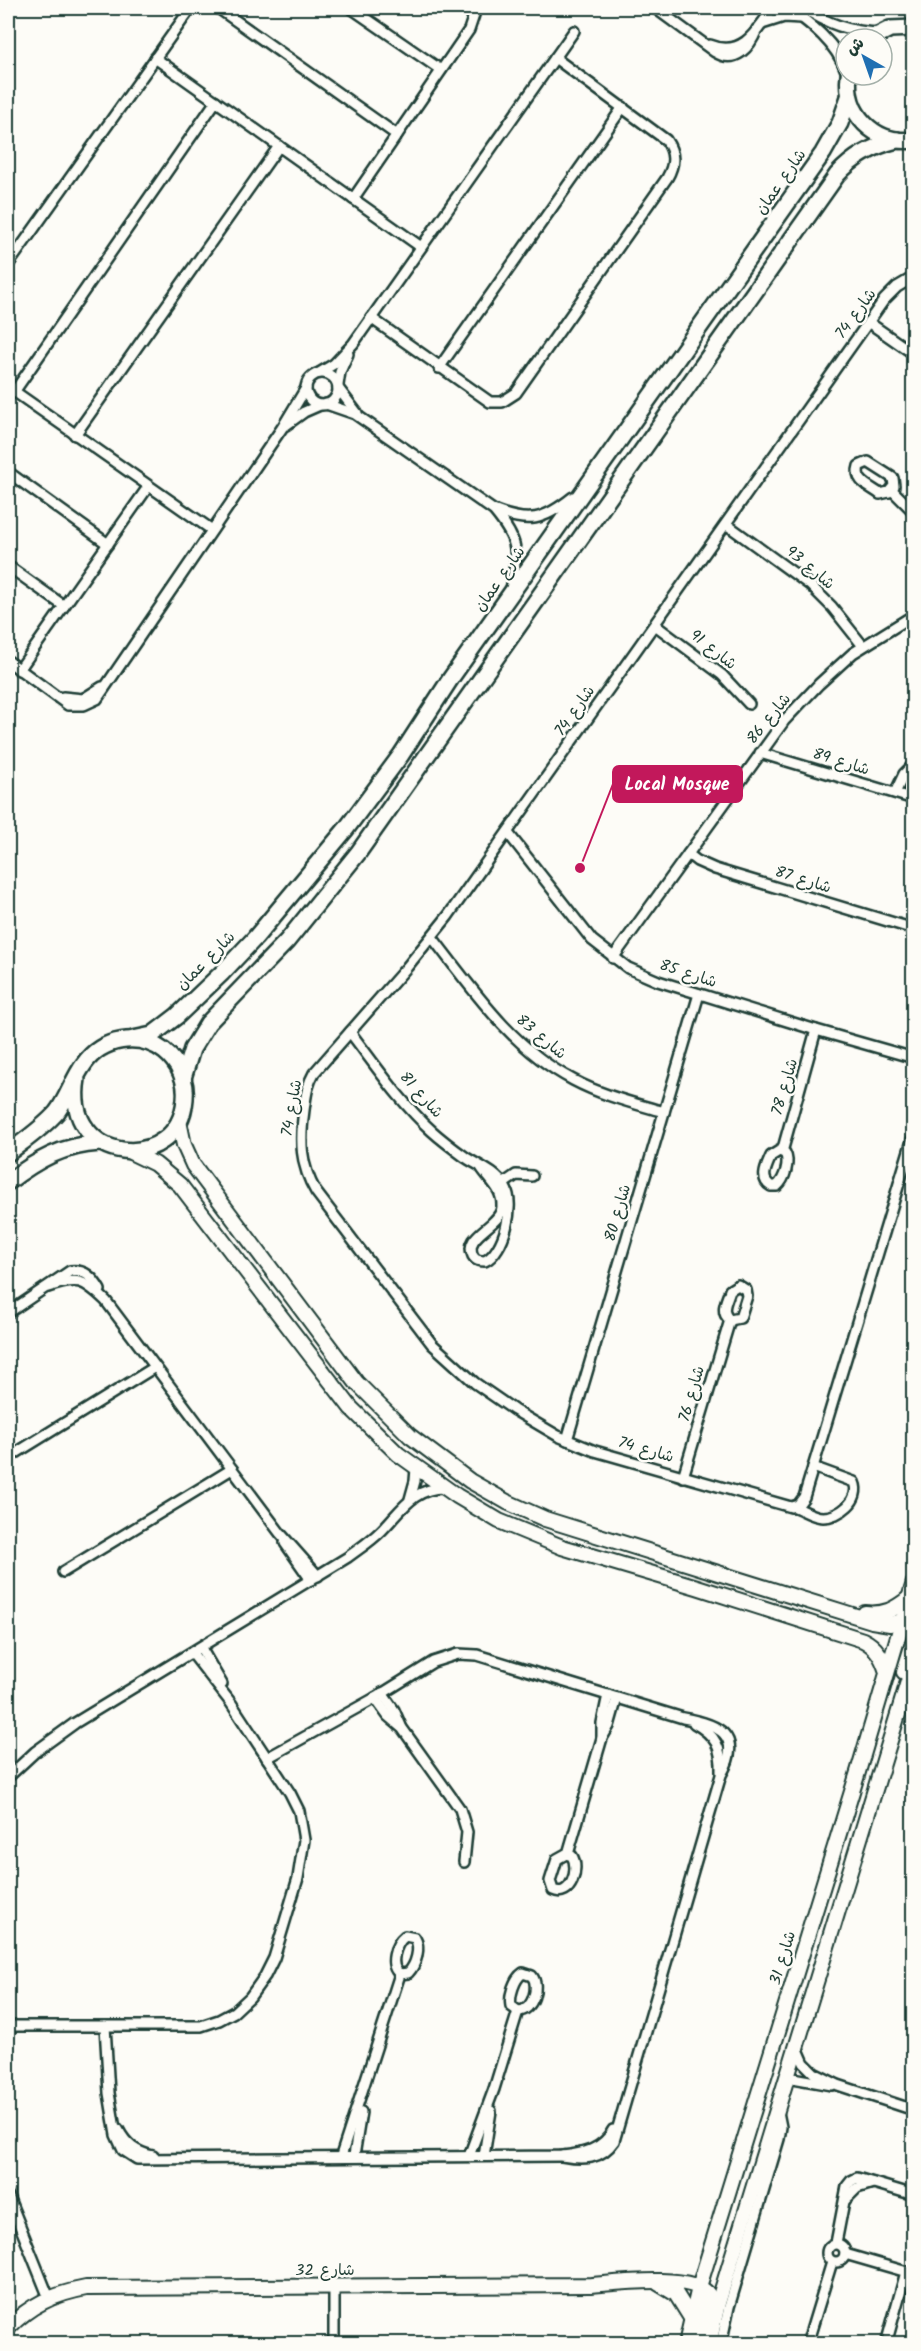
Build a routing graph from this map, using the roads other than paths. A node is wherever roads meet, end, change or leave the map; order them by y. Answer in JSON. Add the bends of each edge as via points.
{"nodes":[{"id":1,"x":191,"y":8,"type":"edge"},
{"id":2,"x":218,"y":8,"type":"edge"},
{"id":3,"x":351,"y":8,"type":"edge"},
{"id":4,"x":474,"y":8,"type":"edge"},
{"id":5,"x":655,"y":8,"type":"edge"},
{"id":6,"x":773,"y":8,"type":"edge"},
{"id":7,"x":789,"y":8,"type":"edge"},
{"id":8,"x":807,"y":12,"type":"edge"},
{"id":9,"x":909,"y":25,"type":"edge"},
{"id":10,"x":759,"y":27,"type":"junction"},
{"id":11,"x":842,"y":27,"type":"edge"},
{"id":12,"x":894,"y":30,"type":"edge"},
{"id":13,"x":574,"y":31,"type":"dead end"},
{"id":14,"x":834,"y":49,"type":"edge"},
{"id":15,"x":155,"y":57,"type":"junction"},
{"id":16,"x":555,"y":58,"type":"junction"},
{"id":17,"x":441,"y":70,"type":"junction"},
{"id":18,"x":848,"y":87,"type":"edge"},
{"id":19,"x":849,"y":97,"type":"junction"},
{"id":20,"x":216,"y":101,"type":"junction"},
{"id":21,"x":623,"y":107,"type":"junction"},
{"id":22,"x":398,"y":135,"type":"junction"},
{"id":23,"x":897,"y":140,"type":"junction"},
{"id":24,"x":914,"y":140,"type":"edge"},
{"id":25,"x":279,"y":146,"type":"junction"},
{"id":26,"x":353,"y":199,"type":"junction"},
{"id":27,"x":421,"y":247,"type":"junction"},
{"id":28,"x":8,"y":265,"type":"edge"},
{"id":29,"x":914,"y":276,"type":"edge"},
{"id":30,"x":371,"y":318,"type":"junction"},
{"id":31,"x":868,"y":322,"type":"junction"},
{"id":32,"x":353,"y":344,"type":"junction"},
{"id":33,"x":914,"y":354,"type":"edge"},
{"id":34,"x":439,"y":368,"type":"junction"},
{"id":35,"x":319,"y":373,"type":"junction"},
{"id":36,"x":338,"y":386,"type":"junction"},
{"id":37,"x":306,"y":388,"type":"junction"},
{"id":38,"x":11,"y":389,"type":"edge"},
{"id":39,"x":323,"y":405,"type":"junction"},
{"id":40,"x":363,"y":419,"type":"junction"},
{"id":41,"x":282,"y":428,"type":"junction"},
{"id":42,"x":75,"y":435,"type":"junction"},
{"id":43,"x":8,"y":472,"type":"edge"},
{"id":44,"x":587,"y":486,"type":"junction"},
{"id":45,"x":148,"y":487,"type":"junction"},
{"id":46,"x":892,"y":490,"type":"dead end"},
{"id":47,"x":493,"y":510,"type":"junction"},
{"id":48,"x":914,"y":512,"type":"edge"},
{"id":49,"x":726,"y":524,"type":"junction"},
{"id":50,"x":212,"y":530,"type":"junction"},
{"id":51,"x":108,"y":544,"type":"junction"},
{"id":52,"x":8,"y":566,"type":"edge"},
{"id":53,"x":510,"y":596,"type":"junction"},
{"id":54,"x":64,"y":606,"type":"junction"},
{"id":55,"x":914,"y":615,"type":"edge"},
{"id":56,"x":655,"y":625,"type":"junction"},
{"id":57,"x":863,"y":646,"type":"junction"},
{"id":58,"x":8,"y":661,"type":"edge"},
{"id":59,"x":19,"y":670,"type":"junction"},
{"id":60,"x":749,"y":704,"type":"dead end"},
{"id":61,"x":760,"y":753,"type":"junction"},
{"id":62,"x":914,"y":764,"type":"edge"},
{"id":63,"x":895,"y":793,"type":"junction"},
{"id":64,"x":914,"y":799,"type":"edge"},
{"id":65,"x":508,"y":833,"type":"junction"},
{"id":66,"x":688,"y":854,"type":"junction"},
{"id":67,"x":914,"y":929,"type":"edge"},
{"id":68,"x":432,"y":937,"type":"junction"},
{"id":69,"x":613,"y":958,"type":"junction"},
{"id":70,"x":699,"y":994,"type":"junction"},
{"id":71,"x":816,"y":1030,"type":"junction"},
{"id":72,"x":350,"y":1032,"type":"junction"},
{"id":73,"x":132,"y":1040,"type":"junction"},
{"id":74,"x":914,"y":1058,"type":"edge"},
{"id":75,"x":183,"y":1078,"type":"junction"},
{"id":76,"x":77,"y":1079,"type":"junction"},
{"id":77,"x":664,"y":1112,"type":"junction"},
{"id":78,"x":180,"y":1121,"type":"junction"},
{"id":79,"x":914,"y":1134,"type":"edge"},
{"id":80,"x":100,"y":1143,"type":"junction"},
{"id":81,"x":128,"y":1151,"type":"junction"},
{"id":82,"x":782,"y":1152,"type":"dead end"},
{"id":83,"x":8,"y":1153,"type":"edge"},
{"id":84,"x":481,"y":1167,"type":"junction"},
{"id":85,"x":532,"y":1176,"type":"dead end"},
{"id":86,"x":8,"y":1182,"type":"edge"},
{"id":87,"x":503,"y":1184,"type":"junction"},
{"id":88,"x":493,"y":1222,"type":"junction"},
{"id":89,"x":493,"y":1255,"type":"junction"},
{"id":90,"x":8,"y":1313,"type":"edge"},
{"id":91,"x":730,"y":1320,"type":"dead end"},
{"id":92,"x":155,"y":1367,"type":"junction"},
{"id":93,"x":567,"y":1440,"type":"junction"},
{"id":94,"x":8,"y":1458,"type":"edge"},
{"id":95,"x":813,"y":1467,"type":"junction"},
{"id":96,"x":416,"y":1468,"type":"junction"},
{"id":97,"x":231,"y":1469,"type":"junction"},
{"id":98,"x":683,"y":1477,"type":"junction"},
{"id":99,"x":445,"y":1488,"type":"junction"},
{"id":100,"x":410,"y":1499,"type":"junction"},
{"id":101,"x":795,"y":1506,"type":"junction"},
{"id":102,"x":63,"y":1572,"type":"dead end"},
{"id":103,"x":314,"y":1578,"type":"junction"},
{"id":104,"x":914,"y":1582,"type":"edge"},
{"id":105,"x":909,"y":1598,"type":"junction"},
{"id":106,"x":837,"y":1610,"type":"junction"},
{"id":107,"x":902,"y":1621,"type":"junction"},
{"id":108,"x":914,"y":1632,"type":"edge"},
{"id":109,"x":914,"y":1640,"type":"edge"},
{"id":110,"x":196,"y":1651,"type":"junction"},
{"id":111,"x":914,"y":1662,"type":"edge"},
{"id":112,"x":887,"y":1672,"type":"junction"},
{"id":113,"x":378,"y":1696,"type":"junction"},
{"id":114,"x":613,"y":1696,"type":"junction"},
{"id":115,"x":902,"y":1701,"type":"junction"},
{"id":116,"x":267,"y":1758,"type":"junction"},
{"id":117,"x":8,"y":1777,"type":"edge"},
{"id":118,"x":568,"y":1854,"type":"dead end"},
{"id":119,"x":464,"y":1862,"type":"dead end"},
{"id":120,"x":400,"y":1974,"type":"dead end"},
{"id":121,"x":786,"y":2006,"type":"junction"},
{"id":122,"x":518,"y":2011,"type":"dead end"},
{"id":123,"x":8,"y":2026,"type":"edge"},
{"id":124,"x":105,"y":2026,"type":"junction"},
{"id":125,"x":796,"y":2045,"type":"junction"},
{"id":126,"x":787,"y":2077,"type":"junction"},
{"id":127,"x":838,"y":2085,"type":"junction"},
{"id":128,"x":364,"y":2089,"type":"junction"},
{"id":129,"x":494,"y":2089,"type":"junction"},
{"id":130,"x":777,"y":2109,"type":"junction"},
{"id":131,"x":914,"y":2110,"type":"edge"},
{"id":132,"x":341,"y":2156,"type":"junction"},
{"id":133,"x":354,"y":2156,"type":"junction"},
{"id":134,"x":469,"y":2156,"type":"junction"},
{"id":135,"x":484,"y":2156,"type":"junction"},
{"id":136,"x":914,"y":2195,"type":"edge"},
{"id":137,"x":8,"y":2196,"type":"edge"},
{"id":138,"x":836,"y":2243,"type":"junction"},
{"id":139,"x":845,"y":2254,"type":"junction"},
{"id":140,"x":708,"y":2260,"type":"junction"},
{"id":141,"x":832,"y":2262,"type":"junction"},
{"id":142,"x":910,"y":2273,"type":"edge"},
{"id":143,"x":653,"y":2282,"type":"junction"},
{"id":144,"x":334,"y":2286,"type":"junction"},
{"id":145,"x":699,"y":2287,"type":"junction"},
{"id":146,"x":49,"y":2298,"type":"junction"},
{"id":147,"x":691,"y":2318,"type":"junction"},
{"id":148,"x":8,"y":2328,"type":"edge"},
{"id":149,"x":334,"y":2343,"type":"edge"},
{"id":150,"x":686,"y":2343,"type":"edge"},
{"id":151,"x":699,"y":2343,"type":"edge"},
{"id":152,"x":709,"y":2343,"type":"edge"},
{"id":153,"x":721,"y":2343,"type":"edge"},
{"id":154,"x":807,"y":2343,"type":"edge"},
{"id":155,"x":886,"y":2343,"type":"edge"}],
"edges":[{"from":1,"to":15,"type":"street"},
{"from":2,"to":22,"type":"street"},
{"from":3,"to":17,"type":"street"},
{"from":4,"to":17,"type":"street","via":[[469,30]]},
{"from":5,"to":10,"type":"street","via":[[702,41],[723,49],[742,44]]},
{"from":6,"to":10,"type":"street"},
{"from":7,"to":8,"type":"street"},
{"from":8,"to":10,"type":"street"},
{"from":8,"to":11,"type":"street"},
{"from":8,"to":14,"type":"street"},
{"from":9,"to":12,"type":"main road"},
{"from":13,"to":16,"type":"street"},
{"from":15,"to":20,"type":"street"},
{"from":15,"to":28,"type":"street"},
{"from":16,"to":21,"type":"street"},
{"from":16,"to":27,"type":"street"},
{"from":17,"to":22,"type":"street"},
{"from":18,"to":19,"type":"main road"},
{"from":19,"to":23,"type":"main road","via":[[861,121],[871,130]]},
{"from":19,"to":44,"type":"main road","name":"شارع عمان","via":[[823,153]]},
{"from":20,"to":25,"type":"street"},
{"from":20,"to":38,"type":"street"},
{"from":21,"to":34,"type":"street"},
{"from":21,"to":34,"type":"street","via":[[666,140],[672,151],[672,167],[516,393],[502,402],[490,402]]},
{"from":22,"to":26,"type":"street"},
{"from":23,"to":24,"type":"main road"},
{"from":23,"to":75,"type":"main road","via":[[866,151],[837,175],[358,853],[299,926],[200,1034]]},
{"from":25,"to":26,"type":"street"},
{"from":25,"to":42,"type":"street"},
{"from":26,"to":27,"type":"street"},
{"from":27,"to":30,"type":"street"},
{"from":29,"to":31,"type":"street","name":"شارع 74","via":[[890,293]]},
{"from":30,"to":32,"type":"street"},
{"from":30,"to":34,"type":"street"},
{"from":31,"to":33,"type":"street"},
{"from":31,"to":49,"type":"street","name":"شارع 74"},
{"from":32,"to":35,"type":"street"},
{"from":32,"to":36,"type":"street"},
{"from":35,"to":36,"type":"street","via":[[328,374]]},
{"from":35,"to":37,"type":"street","via":[[310,378]]},
{"from":36,"to":39,"type":"street","via":[[334,399]]},
{"from":36,"to":40,"type":"street"},
{"from":37,"to":39,"type":"street","via":[[308,397]]},
{"from":37,"to":41,"type":"street"},
{"from":38,"to":42,"type":"street"},
{"from":39,"to":40,"type":"street"},
{"from":39,"to":41,"type":"street","via":[[304,412]]},
{"from":40,"to":47,"type":"street"},
{"from":41,"to":50,"type":"street"},
{"from":42,"to":45,"type":"street"},
{"from":43,"to":51,"type":"street"},
{"from":44,"to":47,"type":"street","via":[[559,509],[538,518],[514,518]]},
{"from":44,"to":53,"type":"main road","name":"شارع عمان"},
{"from":45,"to":50,"type":"street"},
{"from":45,"to":51,"type":"street"},
{"from":46,"to":48,"type":"street"},
{"from":47,"to":53,"type":"street","via":[[515,544]]},
{"from":49,"to":56,"type":"street","name":"شارع 74"},
{"from":49,"to":57,"type":"street","name":"شارع 93","via":[[810,585]]},
{"from":50,"to":59,"type":"street","via":[[107,684],[91,696],[78,700],[63,697]]},
{"from":51,"to":54,"type":"street"},
{"from":52,"to":54,"type":"street"},
{"from":53,"to":73,"type":"main road","name":"شارع عمان","via":[[380,783],[300,886],[255,938],[177,1016],[152,1035]]},
{"from":54,"to":59,"type":"street"},
{"from":55,"to":57,"type":"street","name":"شارع 86"},
{"from":56,"to":60,"type":"street","name":"شارع 91","via":[[722,675]]},
{"from":56,"to":65,"type":"street","name":"شارع 74"},
{"from":57,"to":61,"type":"street","name":"شارع 86","via":[[801,702]]},
{"from":58,"to":59,"type":"street"},
{"from":61,"to":63,"type":"street","name":"شارع 89"},
{"from":61,"to":66,"type":"street","name":"شارع 86"},
{"from":62,"to":63,"type":"street"},
{"from":63,"to":64,"type":"street","name":"شارع 89"},
{"from":65,"to":68,"type":"street","name":"شارع 74"},
{"from":65,"to":69,"type":"street","name":"شارع 85","via":[[592,940]]},
{"from":66,"to":67,"type":"street","name":"شارع 87","via":[[715,869]]},
{"from":66,"to":69,"type":"street","name":"شارع 86"},
{"from":68,"to":72,"type":"street","name":"شارع 74"},
{"from":68,"to":77,"type":"street","name":"شارع 83","via":[[495,1016],[542,1060],[589,1088]]},
{"from":69,"to":70,"type":"street","name":"شارع 85","via":[[643,975]]},
{"from":70,"to":71,"type":"street","name":"شارع 85"},
{"from":70,"to":77,"type":"street","name":"شارع 80"},
{"from":71,"to":74,"type":"street","name":"شارع 85"},
{"from":71,"to":82,"type":"street","name":"شارع 78"},
{"from":72,"to":84,"type":"street","name":"شارع 81","via":[[421,1120]]},
{"from":72,"to":93,"type":"street","name":"شارع 74","via":[[314,1073],[307,1087],[301,1146],[311,1184],[444,1357],[514,1410]]},
{"from":73,"to":75,"type":"main road","via":[[164,1051]]},
{"from":73,"to":76,"type":"main road","via":[[118,1041],[92,1054]]},
{"from":75,"to":78,"type":"main road","via":[[186,1093]]},
{"from":76,"to":80,"type":"main road","via":[[75,1108],[85,1128]]},
{"from":76,"to":83,"type":"main road","via":[[46,1123]]},
{"from":77,"to":93,"type":"street","name":"شارع 80"},
{"from":78,"to":81,"type":"main road","via":[[153,1146]]},
{"from":78,"to":106,"type":"street","via":[[193,1165],[340,1363],[391,1419],[431,1453],[488,1492],[545,1519]]},
{"from":79,"to":95,"type":"street"},
{"from":80,"to":81,"type":"main road"},
{"from":80,"to":86,"type":"main road","via":[[57,1151]]},
{"from":81,"to":96,"type":"street","via":[[155,1164],[180,1185],[351,1408]]},
{"from":84,"to":87,"type":"street","name":"شارع 81"},
{"from":84,"to":88,"type":"street","name":"شارع 81","via":[[502,1198],[502,1211]]},
{"from":85,"to":87,"type":"street","via":[[516,1175]]},
{"from":87,"to":89,"type":"street","via":[[510,1209]]},
{"from":88,"to":89,"type":"street","name":"شارع 81","via":[[500,1227]]},
{"from":88,"to":89,"type":"street","name":"شارع 81","via":[[475,1239],[471,1250],[482,1262]]},
{"from":90,"to":92,"type":"street","via":[[48,1287],[80,1281],[105,1301]]},
{"from":91,"to":98,"type":"street","name":"شارع 76"},
{"from":92,"to":94,"type":"street"},
{"from":92,"to":97,"type":"street"},
{"from":93,"to":98,"type":"street","name":"شارع 74"},
{"from":95,"to":101,"type":"street","via":[[803,1500]]},
{"from":95,"to":101,"type":"street","name":"شارع 74","via":[[854,1482],[854,1499],[830,1516],[818,1516]]},
{"from":96,"to":99,"type":"street"},
{"from":96,"to":100,"type":"street"},
{"from":97,"to":102,"type":"street"},
{"from":97,"to":103,"type":"street"},
{"from":98,"to":101,"type":"street","name":"شارع 74"},
{"from":99,"to":100,"type":"street","via":[[425,1491]]},
{"from":99,"to":112,"type":"street","via":[[499,1521],[551,1544],[863,1640],[880,1654]]},
{"from":100,"to":103,"type":"street","via":[[370,1541]]},
{"from":103,"to":110,"type":"street"},
{"from":104,"to":105,"type":"street","name":"شارع 31"},
{"from":105,"to":106,"type":"street","via":[[882,1614]]},
{"from":105,"to":107,"type":"street","name":"شارع 31"},
{"from":106,"to":107,"type":"street","via":[[878,1623]]},
{"from":107,"to":108,"type":"street"},
{"from":107,"to":112,"type":"street","name":"شارع 31"},
{"from":109,"to":115,"type":"street","via":[[904,1675]]},
{"from":110,"to":116,"type":"street"},
{"from":110,"to":117,"type":"street","via":[[75,1723]]},
{"from":111,"to":115,"type":"street"},
{"from":112,"to":121,"type":"street","name":"شارع 31"},
{"from":113,"to":114,"type":"street","via":[[441,1658],[468,1654]]},
{"from":113,"to":116,"type":"street"},
{"from":113,"to":119,"type":"street","via":[[394,1710],[402,1728],[464,1816]]},
{"from":114,"to":118,"type":"street","via":[[609,1726],[602,1738]]},
{"from":114,"to":135,"type":"street","via":[[714,1725],[728,1740],[729,1757],[620,2117],[610,2137],[580,2154]]},
{"from":115,"to":125,"type":"street"},
{"from":116,"to":124,"type":"street","via":[[296,1802],[304,1840],[298,1878],[265,1976],[234,2012],[211,2023]]},
{"from":120,"to":128,"type":"street"},
{"from":121,"to":126,"type":"street","via":[[778,2063]]},
{"from":121,"to":140,"type":"street","name":"شارع 31"},
{"from":122,"to":129,"type":"street"},
{"from":123,"to":124,"type":"street"},
{"from":124,"to":132,"type":"street","via":[[109,2093],[117,2140],[126,2153],[137,2159]]},
{"from":125,"to":126,"type":"street"},
{"from":125,"to":127,"type":"street","via":[[810,2070]]},
{"from":126,"to":127,"type":"street"},
{"from":126,"to":130,"type":"street"},
{"from":127,"to":131,"type":"street"},
{"from":128,"to":132,"type":"street"},
{"from":128,"to":133,"type":"street"},
{"from":129,"to":134,"type":"street"},
{"from":129,"to":135,"type":"street"},
{"from":130,"to":152,"type":"street"},
{"from":130,"to":153,"type":"street","via":[[779,2139]]},
{"from":132,"to":133,"type":"street"},
{"from":133,"to":134,"type":"street"},
{"from":134,"to":135,"type":"street"},
{"from":136,"to":138,"type":"street","via":[[876,2183],[857,2188],[845,2200]]},
{"from":137,"to":146,"type":"street"},
{"from":138,"to":139,"type":"street","via":[[844,2248]]},
{"from":138,"to":141,"type":"street","via":[[826,2253]]},
{"from":139,"to":141,"type":"street","via":[[842,2260]]},
{"from":139,"to":142,"type":"street"},
{"from":140,"to":143,"type":"street","via":[[689,2276]]},
{"from":140,"to":145,"type":"street","name":"شارع 31"},
{"from":141,"to":154,"type":"street"},
{"from":142,"to":155,"type":"street"},
{"from":143,"to":144,"type":"street","name":"شارع 32"},
{"from":143,"to":145,"type":"street","name":"شارع 32"},
{"from":143,"to":147,"type":"street","via":[[676,2294]]},
{"from":144,"to":146,"type":"street","name":"شارع 32","via":[[86,2288]]},
{"from":144,"to":149,"type":"street"},
{"from":145,"to":147,"type":"street","name":"شارع 31"},
{"from":145,"to":151,"type":"street","via":[[709,2298]]},
{"from":146,"to":148,"type":"street","name":"شارع 32","via":[[26,2310]]},
{"from":147,"to":150,"type":"street","name":"شارع 31"}]}
